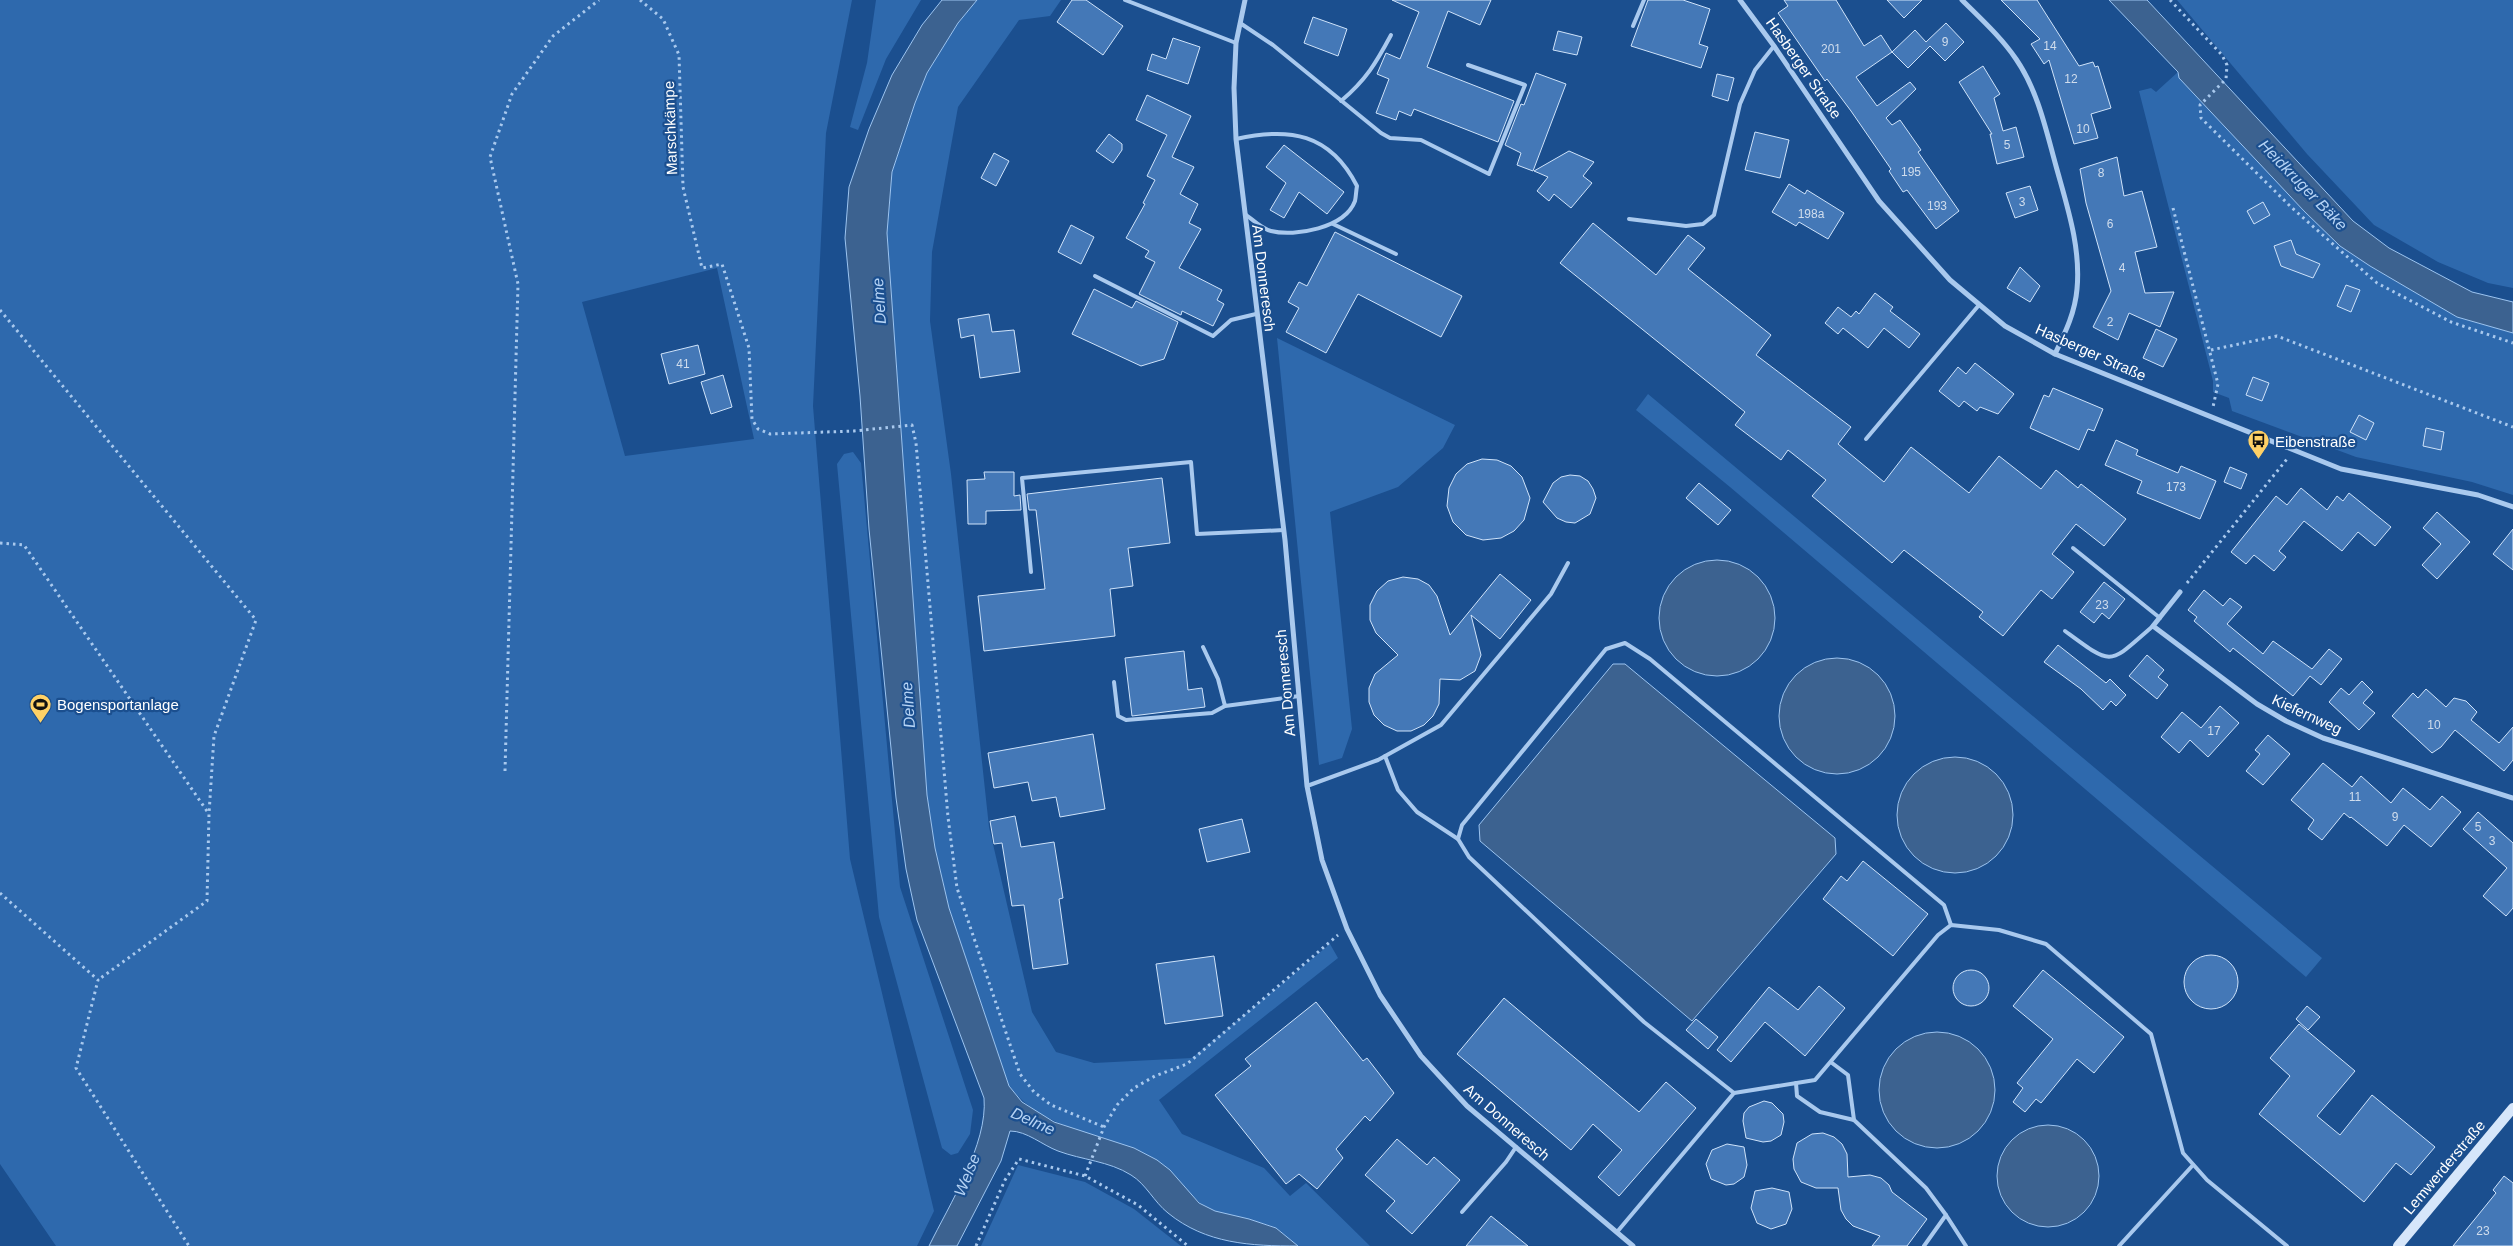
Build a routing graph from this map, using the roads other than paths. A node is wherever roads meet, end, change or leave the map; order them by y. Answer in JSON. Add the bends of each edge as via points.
{"nodes":[{"id":1,"x":1125,"y":0,"type":"edge"},
{"id":2,"x":1245,"y":0,"type":"edge"},
{"id":3,"x":1644,"y":0,"type":"edge"},
{"id":4,"x":1740,"y":0,"type":"edge"},
{"id":5,"x":1962,"y":0,"type":"edge"},
{"id":6,"x":1240,"y":23,"type":"junction"},
{"id":7,"x":1633,"y":26,"type":"dead end"},
{"id":8,"x":1391,"y":35,"type":"dead end"},
{"id":9,"x":1236,"y":42,"type":"junction"},
{"id":10,"x":1774,"y":46,"type":"junction"},
{"id":11,"x":1468,"y":65,"type":"dead end"},
{"id":12,"x":1341,"y":101,"type":"junction"},
{"id":13,"x":1236,"y":139,"type":"junction"},
{"id":14,"x":1243,"y":213,"type":"junction"},
{"id":15,"x":1629,"y":219,"type":"dead end"},
{"id":16,"x":1333,"y":224,"type":"junction"},
{"id":17,"x":1396,"y":254,"type":"dead end"},
{"id":18,"x":1095,"y":276,"type":"dead end"},
{"id":19,"x":1979,"y":304,"type":"junction"},
{"id":20,"x":1256,"y":314,"type":"junction"},
{"id":21,"x":2055,"y":354,"type":"junction"},
{"id":22,"x":1866,"y":439,"type":"dead end"},
{"id":23,"x":2513,"y":507,"type":"edge"},
{"id":24,"x":1284,"y":530,"type":"junction"},
{"id":25,"x":2073,"y":548,"type":"dead end"},
{"id":26,"x":1568,"y":563,"type":"dead end"},
{"id":27,"x":1031,"y":572,"type":"dead end"},
{"id":28,"x":2180,"y":592,"type":"road end"},
{"id":29,"x":2160,"y":618,"type":"junction"},
{"id":30,"x":2153,"y":626,"type":"junction"},
{"id":31,"x":2065,"y":631,"type":"dead end"},
{"id":32,"x":1203,"y":647,"type":"dead end"},
{"id":33,"x":1114,"y":682,"type":"dead end"},
{"id":34,"x":1299,"y":696,"type":"junction"},
{"id":35,"x":1225,"y":706,"type":"junction"},
{"id":36,"x":1385,"y":756,"type":"junction"},
{"id":37,"x":1307,"y":786,"type":"junction"},
{"id":38,"x":2513,"y":798,"type":"edge"},
{"id":39,"x":1458,"y":839,"type":"junction"},
{"id":40,"x":1951,"y":925,"type":"junction"},
{"id":41,"x":1832,"y":1063,"type":"junction"},
{"id":42,"x":1796,"y":1083,"type":"junction"},
{"id":43,"x":1734,"y":1093,"type":"junction"},
{"id":44,"x":2513,"y":1108,"type":"edge"},
{"id":45,"x":1854,"y":1120,"type":"junction"},
{"id":46,"x":1516,"y":1147,"type":"junction"},
{"id":47,"x":2193,"y":1165,"type":"junction"},
{"id":48,"x":1462,"y":1212,"type":"dead end"},
{"id":49,"x":1946,"y":1215,"type":"junction"},
{"id":50,"x":1617,"y":1232,"type":"junction"},
{"id":51,"x":1633,"y":1246,"type":"edge"},
{"id":52,"x":1924,"y":1246,"type":"edge"},
{"id":53,"x":1966,"y":1246,"type":"edge"},
{"id":54,"x":2119,"y":1246,"type":"edge"},
{"id":55,"x":2287,"y":1246,"type":"edge"},
{"id":56,"x":2398,"y":1246,"type":"edge"}],
"edges":[{"from":1,"to":9,"type":"lane"},
{"from":2,"to":6,"type":"street","name":"Am Donneresch"},
{"from":3,"to":7,"type":"lane"},
{"from":4,"to":10,"type":"street","name":"Hasberger Straße"},
{"from":5,"to":21,"type":"street","via":[[2016,60],[2030,84],[2041,111],[2067,207],[2076,250],[2077,289],[2072,317]]},
{"from":6,"to":9,"type":"street","name":"Am Donneresch"},
{"from":6,"to":12,"type":"lane","via":[[1273,45]]},
{"from":8,"to":12,"type":"lane","via":[[1371,72]]},
{"from":9,"to":13,"type":"street","name":"Am Donneresch"},
{"from":10,"to":15,"type":"lane","via":[[1755,70],[1740,104],[1714,215],[1703,224],[1686,226]]},
{"from":10,"to":19,"type":"street","name":"Hasberger Straße","via":[[1879,201],[1950,280]]},
{"from":11,"to":12,"type":"lane","via":[[1525,85],[1489,174],[1421,140],[1390,138]]},
{"from":13,"to":14,"type":"street","name":"Am Donneresch"},
{"from":13,"to":16,"type":"lane","via":[[1284,132],[1307,138],[1340,160],[1357,186],[1355,202]]},
{"from":14,"to":16,"type":"lane","via":[[1270,231],[1291,234]]},
{"from":14,"to":20,"type":"street","name":"Am Donneresch"},
{"from":16,"to":17,"type":"lane"},
{"from":18,"to":20,"type":"lane","via":[[1213,336],[1231,320]]},
{"from":19,"to":21,"type":"street","name":"Hasberger Straße","via":[[2005,326]]},
{"from":19,"to":22,"type":"lane"},
{"from":20,"to":24,"type":"street","name":"Am Donneresch"},
{"from":21,"to":23,"type":"street","name":"Hasberger Straße","via":[[2341,469],[2478,495]]},
{"from":24,"to":27,"type":"lane","via":[[1198,534],[1190,462],[1022,478]]},
{"from":24,"to":34,"type":"street","name":"Am Donneresch"},
{"from":25,"to":29,"type":"lane"},
{"from":26,"to":36,"type":"lane","via":[[1551,594],[1441,725]]},
{"from":28,"to":29,"type":"street"},
{"from":29,"to":30,"type":"street"},
{"from":30,"to":31,"type":"lane","via":[[2122,653],[2104,658]]},
{"from":30,"to":38,"type":"street","name":"Kiefernweg","via":[[2286,721],[2323,738]]},
{"from":32,"to":35,"type":"lane","via":[[1218,679]]},
{"from":33,"to":35,"type":"lane","via":[[1118,716],[1126,720],[1212,713]]},
{"from":34,"to":35,"type":"lane"},
{"from":34,"to":37,"type":"street","name":"Am Donneresch"},
{"from":36,"to":37,"type":"lane"},
{"from":36,"to":39,"type":"lane","via":[[1398,790],[1417,812]]},
{"from":37,"to":46,"type":"street","name":"Am Donneresch","via":[[1322,860],[1347,929],[1380,995],[1421,1056],[1467,1106]]},
{"from":39,"to":40,"type":"lane","via":[[1462,825],[1606,649],[1625,643],[1650,659],[1944,905]]},
{"from":39,"to":43,"type":"lane","via":[[1469,857],[1597,979],[1644,1022]]},
{"from":40,"to":41,"type":"lane","via":[[1938,935]]},
{"from":40,"to":47,"type":"lane","via":[[1999,930],[2046,944],[2151,1034],[2183,1153]]},
{"from":41,"to":42,"type":"lane","via":[[1815,1080]]},
{"from":41,"to":45,"type":"lane","via":[[1848,1075]]},
{"from":42,"to":43,"type":"lane"},
{"from":42,"to":45,"type":"lane","via":[[1797,1096],[1820,1112]]},
{"from":43,"to":50,"type":"lane"},
{"from":44,"to":56,"type":"street","name":"Lemwerderstraße"},
{"from":45,"to":49,"type":"lane","via":[[1926,1188]]},
{"from":46,"to":48,"type":"lane"},
{"from":46,"to":50,"type":"street","name":"Am Donneresch"},
{"from":47,"to":54,"type":"lane"},
{"from":47,"to":55,"type":"lane"},
{"from":49,"to":52,"type":"lane"},
{"from":49,"to":53,"type":"lane"},
{"from":50,"to":51,"type":"street","name":"Am Donneresch"}]}
